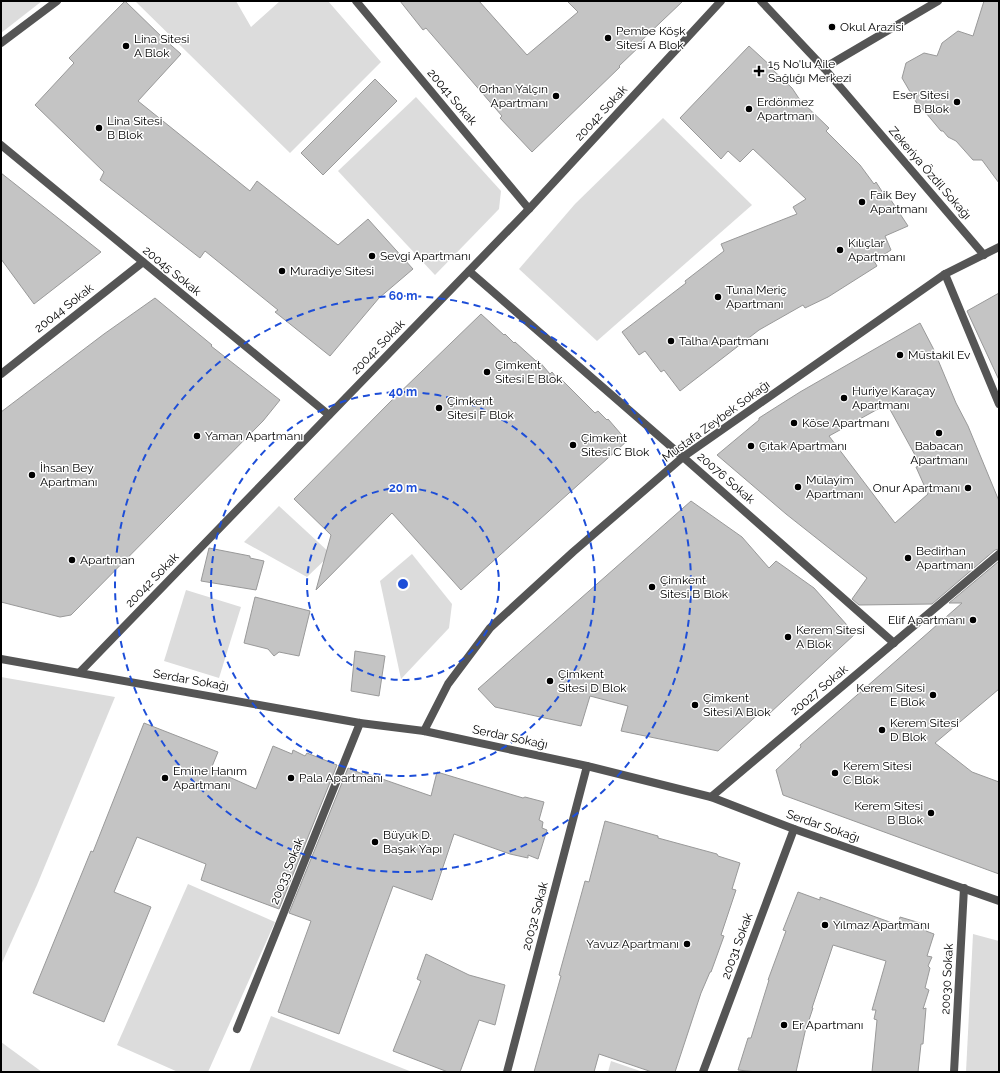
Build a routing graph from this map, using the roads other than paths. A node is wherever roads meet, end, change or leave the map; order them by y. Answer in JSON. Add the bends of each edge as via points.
{"nodes":[{"id":1,"x":57,"y":1,"type":"edge"},
{"id":2,"x":356,"y":1,"type":"edge"},
{"id":3,"x":722,"y":1,"type":"edge"},
{"id":4,"x":761,"y":1,"type":"edge"},
{"id":5,"x":938,"y":1,"type":"edge"},
{"id":6,"x":1,"y":43,"type":"edge"},
{"id":7,"x":824,"y":68,"type":"junction"},
{"id":8,"x":1,"y":145,"type":"edge"},
{"id":9,"x":529,"y":209,"type":"junction"},
{"id":10,"x":999,"y":247,"type":"edge"},
{"id":11,"x":984,"y":254,"type":"junction"},
{"id":12,"x":143,"y":262,"type":"junction"},
{"id":13,"x":469,"y":271,"type":"junction"},
{"id":14,"x":945,"y":274,"type":"junction"},
{"id":15,"x":1,"y":374,"type":"edge"},
{"id":16,"x":999,"y":404,"type":"edge"},
{"id":17,"x":329,"y":415,"type":"junction"},
{"id":18,"x":683,"y":456,"type":"junction"},
{"id":19,"x":999,"y":554,"type":"edge"},
{"id":20,"x":894,"y":643,"type":"junction"},
{"id":21,"x":1,"y":659,"type":"edge"},
{"id":22,"x":80,"y":672,"type":"junction"},
{"id":23,"x":360,"y":723,"type":"junction"},
{"id":24,"x":424,"y":731,"type":"junction"},
{"id":25,"x":587,"y":766,"type":"junction"},
{"id":26,"x":711,"y":797,"type":"junction"},
{"id":27,"x":794,"y":829,"type":"junction"},
{"id":28,"x":964,"y":888,"type":"junction"},
{"id":29,"x":999,"y":901,"type":"edge"},
{"id":30,"x":237,"y":1029,"type":"dead end"},
{"id":31,"x":507,"y":1072,"type":"edge"},
{"id":32,"x":703,"y":1072,"type":"edge"},
{"id":33,"x":954,"y":1072,"type":"edge"}],
"edges":[{"from":1,"to":6,"type":"street"},
{"from":2,"to":9,"type":"street","name":"20041 Sokak"},
{"from":3,"to":9,"type":"street","name":"20042 Sokak"},
{"from":4,"to":7,"type":"street","name":"Zekeriya Özdil Sokağı"},
{"from":5,"to":7,"type":"street"},
{"from":7,"to":11,"type":"street","name":"Zekeriya Özdil Sokağı"},
{"from":8,"to":12,"type":"street","name":"20045 Sokak"},
{"from":9,"to":13,"type":"street","name":"20042 Sokak"},
{"from":10,"to":11,"type":"street","name":"Mustafa Zeybek Sokağı"},
{"from":11,"to":14,"type":"street","name":"Mustafa Zeybek Sokağı"},
{"from":12,"to":15,"type":"street","name":"20044 Sokak"},
{"from":12,"to":17,"type":"street","name":"20045 Sokak"},
{"from":13,"to":17,"type":"street","name":"20042 Sokak"},
{"from":13,"to":18,"type":"street","name":"20076 Sokak"},
{"from":14,"to":16,"type":"street"},
{"from":14,"to":18,"type":"street","name":"Mustafa Zeybek Sokağı"},
{"from":17,"to":22,"type":"street","name":"20042 Sokak"},
{"from":18,"to":20,"type":"street","name":"20076 Sokak"},
{"from":18,"to":24,"type":"street","name":"Mustafa Zeybek Sokağı","via":[[490,628],[448,684]]},
{"from":19,"to":20,"type":"street","name":"20027 Sokak"},
{"from":20,"to":26,"type":"street","name":"20027 Sokak"},
{"from":21,"to":22,"type":"street","name":"Serdar Sokağı"},
{"from":22,"to":23,"type":"street","name":"Serdar Sokağı"},
{"from":23,"to":24,"type":"street","name":"Serdar Sokağı"},
{"from":23,"to":30,"type":"street","name":"20033 Sokak"},
{"from":24,"to":25,"type":"street","name":"Serdar Sokağı"},
{"from":25,"to":26,"type":"street","name":"Serdar Sokağı"},
{"from":25,"to":31,"type":"street","name":"20032 Sokak"},
{"from":26,"to":27,"type":"street","name":"Serdar Sokağı"},
{"from":27,"to":28,"type":"street","name":"Serdar Sokağı"},
{"from":27,"to":32,"type":"street","name":"20031 Sokak"},
{"from":28,"to":29,"type":"street","name":"Serdar Sokağı"},
{"from":28,"to":33,"type":"street","name":"20030 Sokak"}]}
